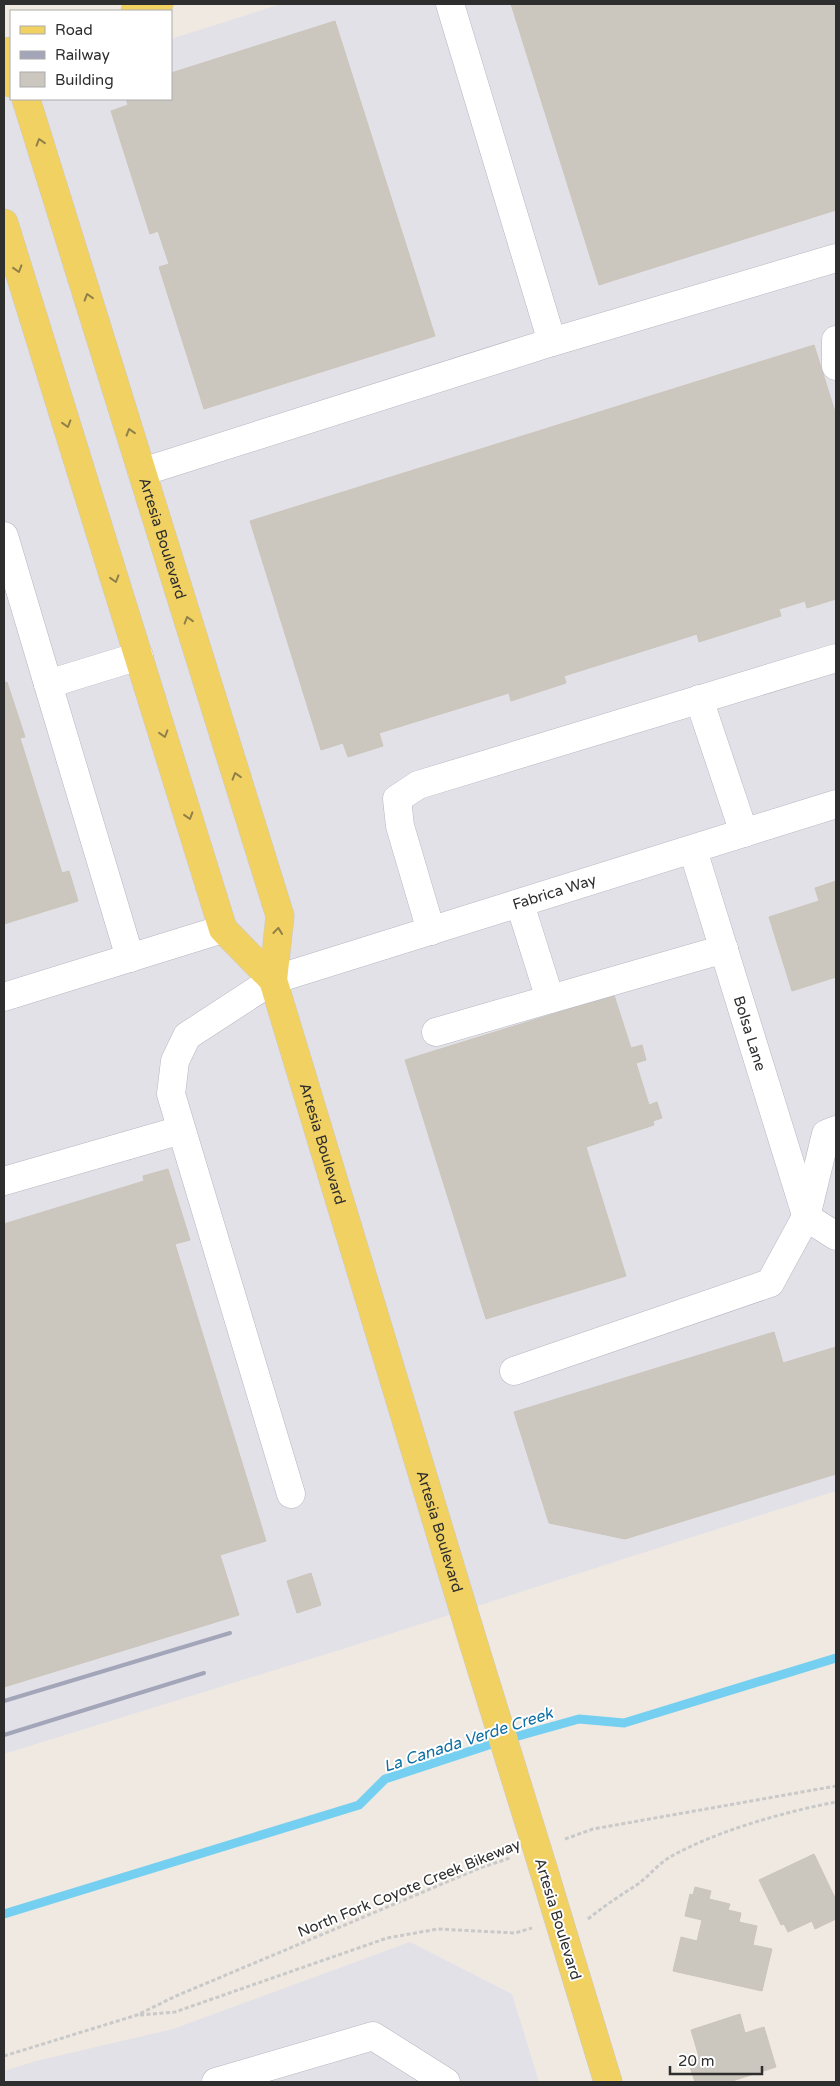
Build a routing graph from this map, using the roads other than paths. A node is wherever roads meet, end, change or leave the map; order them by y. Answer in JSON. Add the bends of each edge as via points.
{"nodes":[{"id":1,"x":159,"y":4,"type":"edge"},
{"id":2,"x":450,"y":4,"type":"edge"},
{"id":3,"x":138,"y":10,"type":"edge"},
{"id":4,"x":26,"y":100,"type":"edge"},
{"id":5,"x":4,"y":223,"type":"edge"},
{"id":6,"x":836,"y":258,"type":"edge"},
{"id":7,"x":836,"y":340,"type":"edge"},
{"id":8,"x":552,"y":342,"type":"junction"},
{"id":9,"x":836,"y":366,"type":"edge"},
{"id":10,"x":142,"y":472,"type":"junction"},
{"id":11,"x":4,"y":536,"type":"edge"},
{"id":12,"x":139,"y":656,"type":"junction"},
{"id":13,"x":836,"y":658,"type":"edge"},
{"id":14,"x":48,"y":684,"type":"junction"},
{"id":15,"x":699,"y":700,"type":"junction"},
{"id":16,"x":836,"y":804,"type":"edge"},
{"id":17,"x":744,"y":833,"type":"junction"},
{"id":18,"x":693,"y":850,"type":"junction"},
{"id":19,"x":520,"y":904,"type":"junction"},
{"id":20,"x":223,"y":929,"type":"junction"},
{"id":21,"x":431,"y":931,"type":"junction"},
{"id":22,"x":724,"y":948,"type":"junction"},
{"id":23,"x":130,"y":958,"type":"junction"},
{"id":24,"x":273,"y":980,"type":"junction"},
{"id":25,"x":4,"y":997,"type":"edge"},
{"id":26,"x":550,"y":999,"type":"junction"},
{"id":27,"x":436,"y":1032,"type":"dead end"},
{"id":28,"x":180,"y":1130,"type":"junction"},
{"id":29,"x":836,"y":1130,"type":"edge"},
{"id":30,"x":4,"y":1181,"type":"edge"},
{"id":31,"x":806,"y":1217,"type":"junction"},
{"id":32,"x":836,"y":1236,"type":"edge"},
{"id":33,"x":514,"y":1371,"type":"dead end"},
{"id":34,"x":291,"y":1494,"type":"dead end"},
{"id":35,"x":216,"y":2082,"type":"edge"},
{"id":36,"x":446,"y":2082,"type":"edge"},
{"id":37,"x":608,"y":2082,"type":"edge"}],
"edges":[{"from":1,"to":3,"type":"main road"},
{"from":2,"to":8,"type":"street"},
{"from":10,"to":4,"type":"main road","name":"Artesia Boulevard","one_way":true},
{"from":5,"to":12,"type":"main road","name":"Artesia Boulevard","one_way":true},
{"from":6,"to":8,"type":"street"},
{"from":7,"to":9,"type":"street"},
{"from":8,"to":10,"type":"street"},
{"from":24,"to":10,"type":"main road","name":"Artesia Boulevard","one_way":true,"via":[[280,916]]},
{"from":11,"to":14,"type":"street"},
{"from":12,"to":14,"type":"street"},
{"from":12,"to":20,"type":"main road","name":"Artesia Boulevard","one_way":true},
{"from":13,"to":15,"type":"street"},
{"from":14,"to":23,"type":"street"},
{"from":15,"to":17,"type":"street"},
{"from":15,"to":21,"type":"street","via":[[418,785],[397,799],[400,826]]},
{"from":16,"to":17,"type":"street","name":"Fabrica Way"},
{"from":17,"to":18,"type":"street","name":"Fabrica Way"},
{"from":18,"to":19,"type":"street","name":"Fabrica Way"},
{"from":18,"to":22,"type":"street","name":"Bolsa Lane"},
{"from":19,"to":21,"type":"street","name":"Fabrica Way"},
{"from":19,"to":26,"type":"street"},
{"from":20,"to":23,"type":"street"},
{"from":20,"to":24,"type":"main road","name":"Artesia Boulevard"},
{"from":21,"to":24,"type":"street","name":"Fabrica Way"},
{"from":22,"to":26,"type":"street"},
{"from":22,"to":31,"type":"street","name":"Bolsa Lane"},
{"from":23,"to":25,"type":"street"},
{"from":24,"to":28,"type":"street","name":"Fabrica Way","via":[[187,1036],[175,1061],[171,1094]]},
{"from":24,"to":37,"type":"main road","name":"Artesia Boulevard","bridge":true},
{"from":26,"to":27,"type":"street"},
{"from":28,"to":30,"type":"street"},
{"from":28,"to":34,"type":"street","name":"Fabrica Way"},
{"from":29,"to":31,"type":"street","via":[[826,1134]]},
{"from":31,"to":32,"type":"street"},
{"from":31,"to":33,"type":"street","via":[[770,1283]]},
{"from":35,"to":36,"type":"street","via":[[373,2036]]}]}
